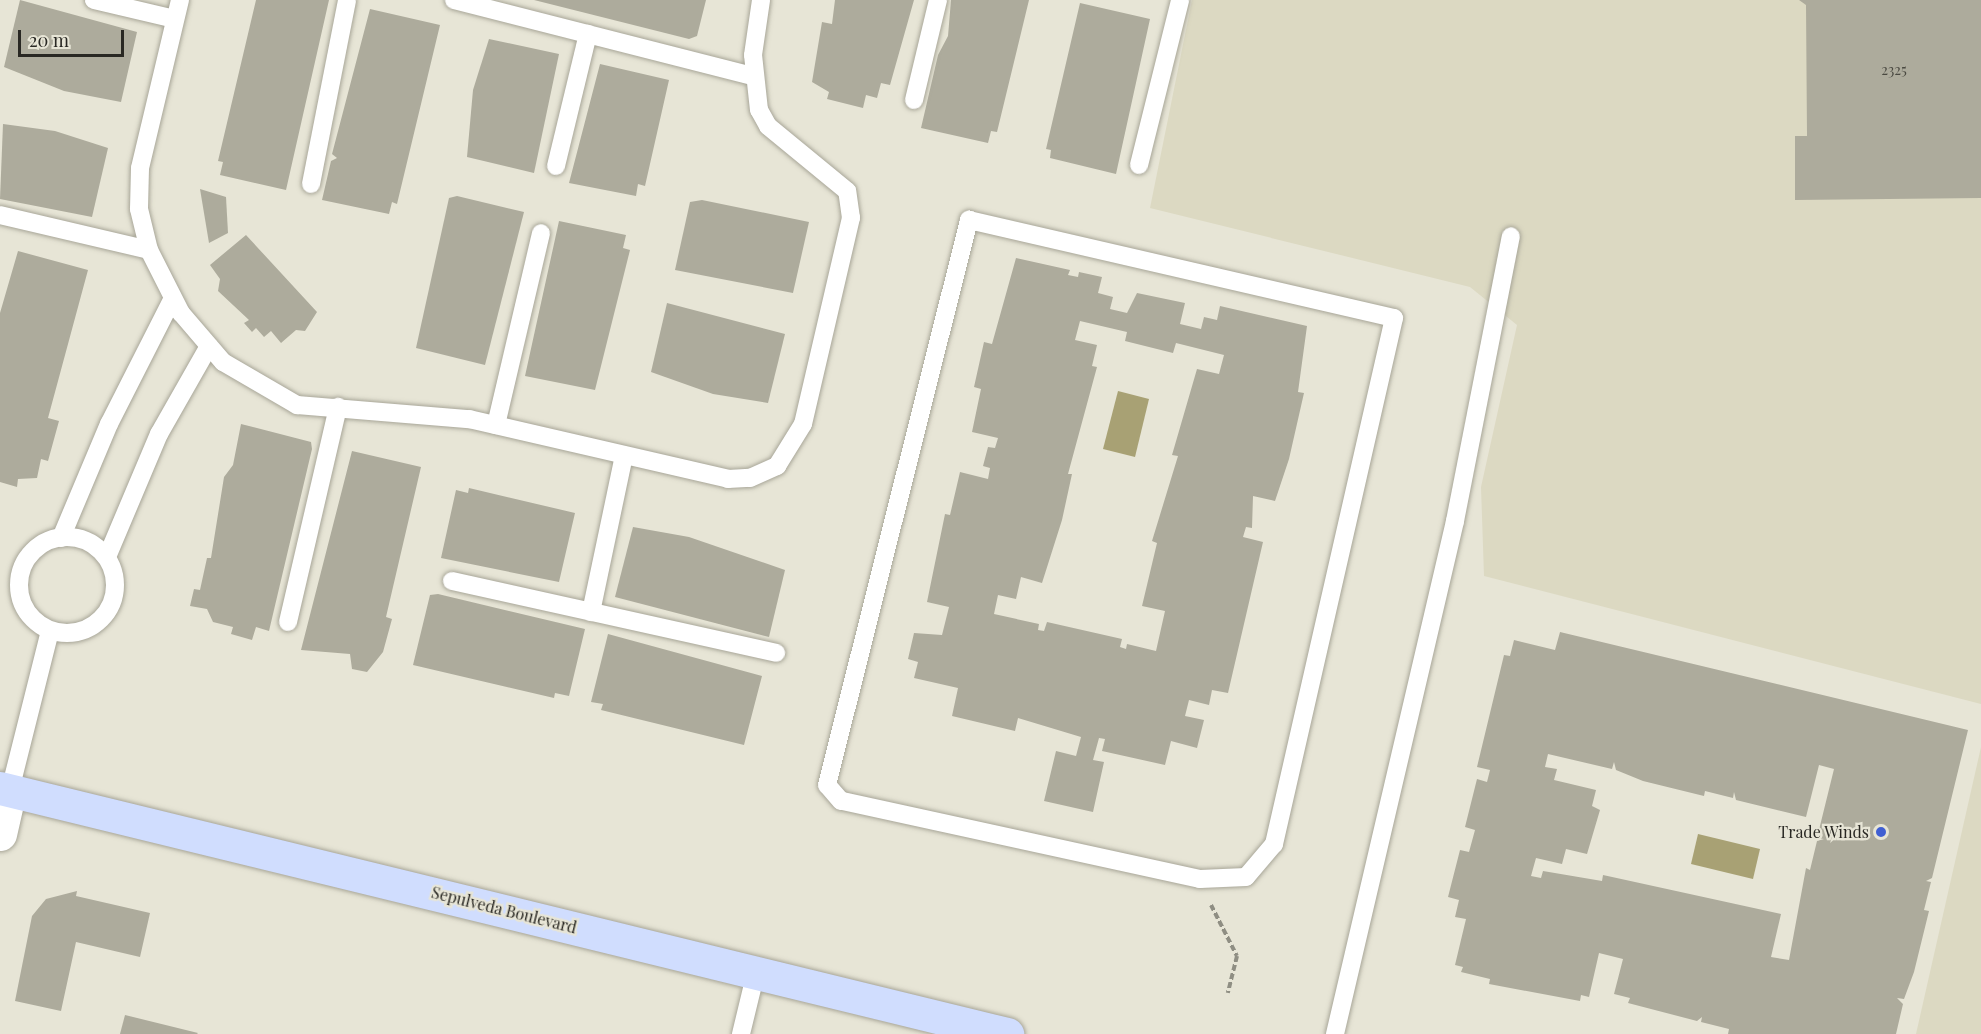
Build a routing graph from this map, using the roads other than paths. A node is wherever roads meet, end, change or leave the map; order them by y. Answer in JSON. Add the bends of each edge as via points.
{"nodes":[{"id":1,"x":94,"y":0,"type":"edge"},
{"id":2,"x":180,"y":0,"type":"edge"},
{"id":3,"x":347,"y":0,"type":"edge"},
{"id":4,"x":454,"y":0,"type":"edge"},
{"id":5,"x":761,"y":0,"type":"edge"},
{"id":6,"x":938,"y":0,"type":"edge"},
{"id":7,"x":1176,"y":1,"type":"edge"},
{"id":8,"x":175,"y":19,"type":"junction"},
{"id":9,"x":588,"y":34,"type":"junction"},
{"id":10,"x":753,"y":76,"type":"junction"},
{"id":11,"x":914,"y":100,"type":"dead end"},
{"id":12,"x":1139,"y":165,"type":"dead end"},
{"id":13,"x":556,"y":166,"type":"dead end"},
{"id":14,"x":311,"y":184,"type":"dead end"},
{"id":15,"x":0,"y":214,"type":"edge"},
{"id":16,"x":541,"y":232,"type":"dead end"},
{"id":17,"x":1511,"y":236,"type":"dead end"},
{"id":18,"x":149,"y":250,"type":"junction"},
{"id":19,"x":173,"y":298,"type":"junction"},
{"id":20,"x":209,"y":346,"type":"junction"},
{"id":21,"x":338,"y":407,"type":"junction"},
{"id":22,"x":496,"y":425,"type":"junction"},
{"id":23,"x":624,"y":455,"type":"junction"},
{"id":24,"x":61,"y":538,"type":"junction"},
{"id":25,"x":107,"y":557,"type":"junction"},
{"id":26,"x":452,"y":581,"type":"dead end"},
{"id":27,"x":591,"y":612,"type":"junction"},
{"id":28,"x":288,"y":621,"type":"dead end"},
{"id":29,"x":50,"y":631,"type":"junction"},
{"id":30,"x":776,"y":653,"type":"dead end"},
{"id":31,"x":5,"y":789,"type":"edge"},
{"id":32,"x":977,"y":830,"type":"joint"},
{"id":33,"x":0,"y":834,"type":"edge"},
{"id":34,"x":756,"y":972,"type":"junction"},
{"id":35,"x":741,"y":1034,"type":"edge"},
{"id":36,"x":1007,"y":1034,"type":"edge"},
{"id":37,"x":1335,"y":1034,"type":"edge"}],
"edges":[{"from":1,"to":8,"type":"lane"},
{"from":2,"to":8,"type":"lane"},
{"from":3,"to":14,"type":"lane"},
{"from":4,"to":9,"type":"lane"},
{"from":5,"to":10,"type":"lane"},
{"from":6,"to":11,"type":"lane"},
{"from":7,"to":12,"type":"lane"},
{"from":8,"to":18,"type":"lane","via":[[140,168],[139,209]]},
{"from":9,"to":10,"type":"lane"},
{"from":9,"to":13,"type":"lane"},
{"from":10,"to":23,"type":"lane","via":[[768,126],[847,191],[851,218],[803,424],[777,466],[750,478],[728,479]]},
{"from":15,"to":18,"type":"lane"},
{"from":16,"to":22,"type":"lane"},
{"from":17,"to":37,"type":"lane","via":[[1452,534]]},
{"from":18,"to":19,"type":"lane"},
{"from":19,"to":20,"type":"lane"},
{"from":19,"to":24,"type":"lane","via":[[109,424]]},
{"from":20,"to":21,"type":"lane","via":[[223,362],[297,405]]},
{"from":20,"to":25,"type":"lane","via":[[159,434]]},
{"from":21,"to":22,"type":"lane","via":[[421,411]]},
{"from":21,"to":28,"type":"lane"},
{"from":22,"to":23,"type":"lane"},
{"from":23,"to":27,"type":"lane"},
{"from":24,"to":25,"type":"lane","via":[[85,540]]},
{"from":24,"to":29,"type":"lane","via":[[32,551],[18,587],[33,621]]},
{"from":25,"to":29,"type":"lane","via":[[117,584],[103,619],[69,634]]},
{"from":26,"to":27,"type":"lane"},
{"from":27,"to":30,"type":"lane"},
{"from":29,"to":31,"type":"lane"},
{"from":31,"to":33,"type":"street"},
{"from":31,"to":34,"type":"main road","name":"Sepulveda Boulevard"},
{"from":32,"to":32,"type":"lane","via":[[841,801],[827,785],[969,220],[1394,318],[1274,844],[1246,877],[1200,879]]},
{"from":34,"to":35,"type":"lane"},
{"from":34,"to":36,"type":"main road","name":"Sepulveda Boulevard"}]}
